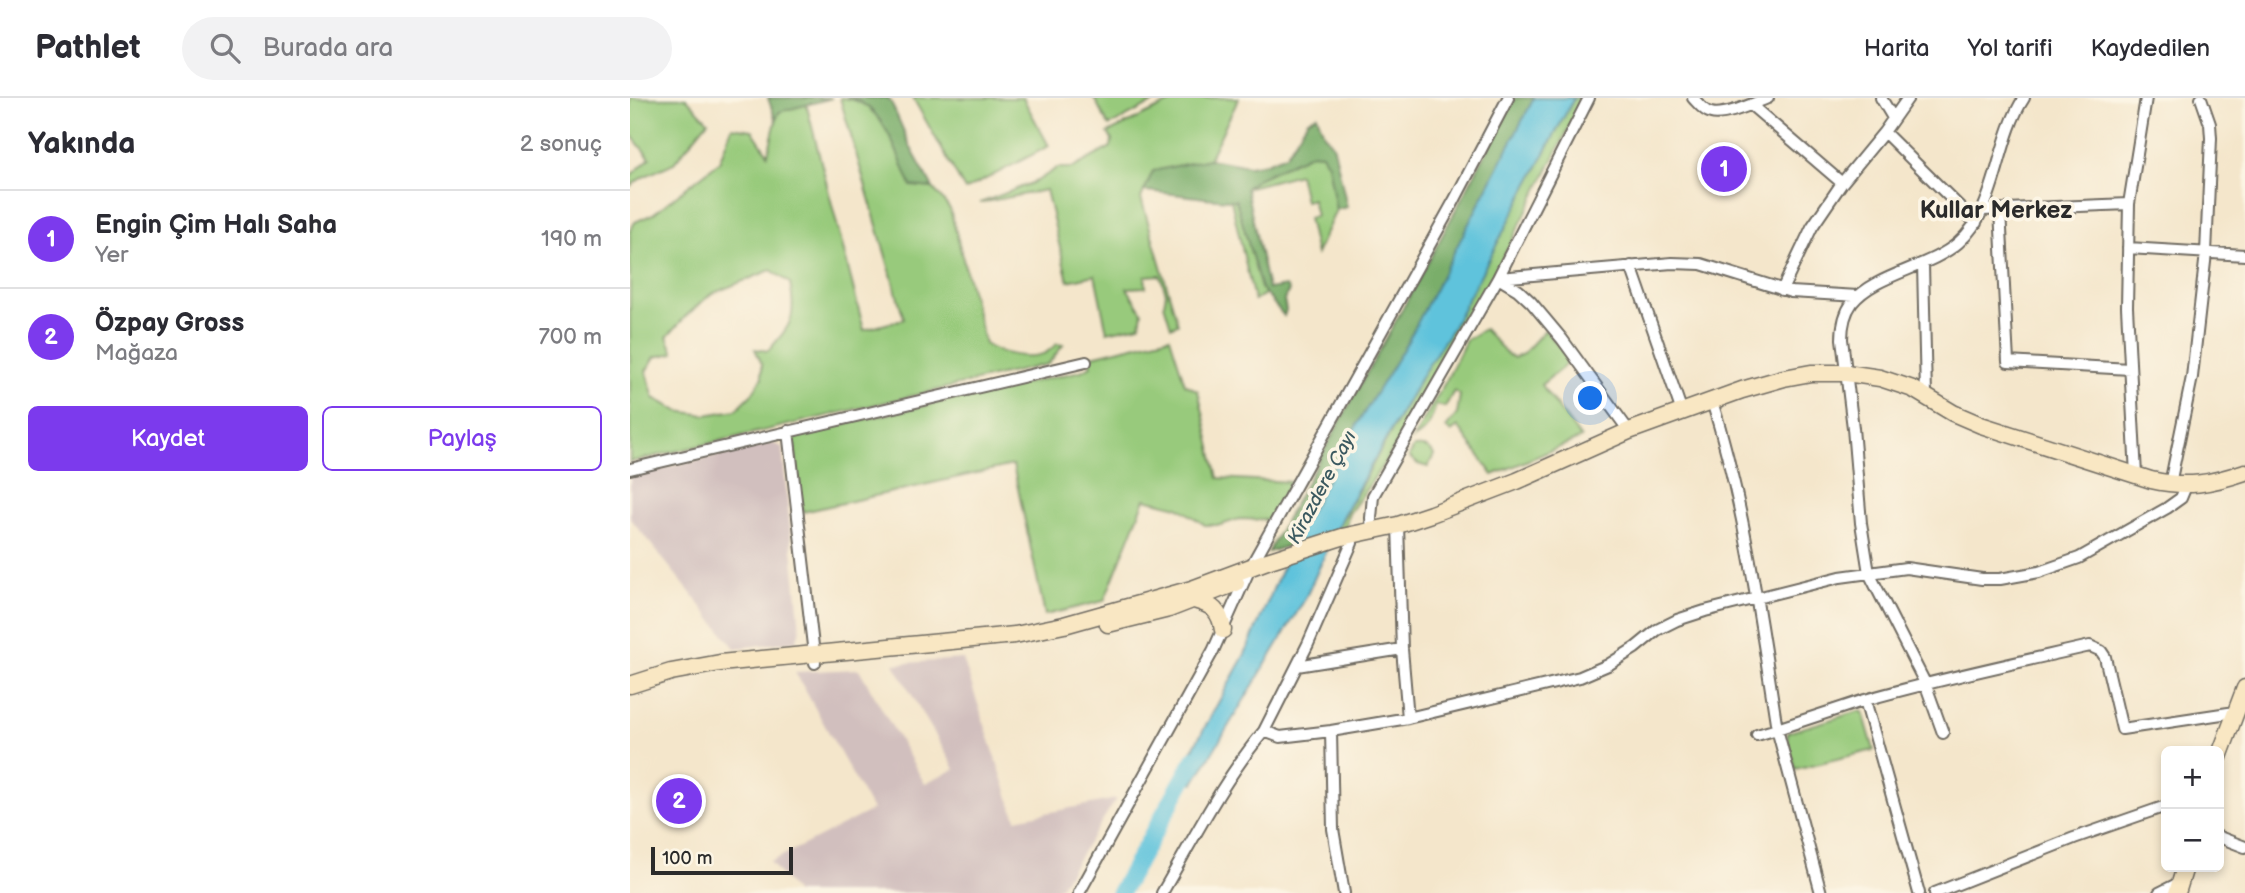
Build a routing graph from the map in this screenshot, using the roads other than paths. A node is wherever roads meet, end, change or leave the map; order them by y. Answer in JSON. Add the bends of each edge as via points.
{"nodes":[{"id":1,"x":1508,"y":98,"type":"edge"},
{"id":2,"x":1590,"y":98,"type":"edge"},
{"id":3,"x":1693,"y":98,"type":"edge"},
{"id":4,"x":1768,"y":98,"type":"edge"},
{"id":5,"x":1881,"y":98,"type":"edge"},
{"id":6,"x":1908,"y":98,"type":"edge"},
{"id":7,"x":2024,"y":98,"type":"edge"},
{"id":8,"x":2146,"y":98,"type":"edge"},
{"id":9,"x":2201,"y":98,"type":"edge"},
{"id":10,"x":1751,"y":105,"type":"junction"},
{"id":11,"x":1893,"y":118,"type":"junction"},
{"id":12,"x":1884,"y":132,"type":"junction"},
{"id":13,"x":1842,"y":183,"type":"junction"},
{"id":14,"x":2129,"y":204,"type":"junction"},
{"id":15,"x":1983,"y":210,"type":"junction"},
{"id":16,"x":2000,"y":210,"type":"junction"},
{"id":17,"x":1976,"y":223,"type":"junction"},
{"id":18,"x":2128,"y":248,"type":"junction"},
{"id":19,"x":2206,"y":253,"type":"junction"},
{"id":20,"x":2245,"y":255,"type":"edge"},
{"id":21,"x":1923,"y":264,"type":"junction"},
{"id":22,"x":1631,"y":266,"type":"junction"},
{"id":23,"x":1498,"y":278,"type":"junction"},
{"id":24,"x":1782,"y":289,"type":"junction"},
{"id":25,"x":1858,"y":296,"type":"junction"},
{"id":26,"x":1086,"y":362,"type":"dead end"},
{"id":27,"x":2130,"y":369,"type":"junction"},
{"id":28,"x":1846,"y":373,"type":"junction"},
{"id":29,"x":1926,"y":396,"type":"junction"},
{"id":30,"x":1712,"y":401,"type":"junction"},
{"id":31,"x":1682,"y":412,"type":"junction"},
{"id":32,"x":788,"y":431,"type":"junction"},
{"id":33,"x":1629,"y":431,"type":"junction"},
{"id":34,"x":630,"y":469,"type":"edge"},
{"id":35,"x":2245,"y":472,"type":"edge"},
{"id":36,"x":2136,"y":475,"type":"junction"},
{"id":37,"x":2178,"y":485,"type":"junction"},
{"id":38,"x":1398,"y":525,"type":"junction"},
{"id":39,"x":1372,"y":531,"type":"junction"},
{"id":40,"x":1344,"y":542,"type":"junction"},
{"id":41,"x":1257,"y":569,"type":"junction"},
{"id":42,"x":1869,"y":573,"type":"junction"},
{"id":43,"x":1757,"y":598,"type":"junction"},
{"id":44,"x":1194,"y":600,"type":"junction"},
{"id":45,"x":1223,"y":630,"type":"junction"},
{"id":46,"x":1402,"y":649,"type":"junction"},
{"id":47,"x":815,"y":658,"type":"junction"},
{"id":48,"x":1297,"y":666,"type":"junction"},
{"id":49,"x":1925,"y":683,"type":"junction"},
{"id":50,"x":630,"y":685,"type":"edge"},
{"id":51,"x":2245,"y":688,"type":"edge"},
{"id":52,"x":630,"y":694,"type":"edge"},
{"id":53,"x":1865,"y":700,"type":"junction"},
{"id":54,"x":2235,"y":712,"type":"junction"},
{"id":55,"x":1408,"y":718,"type":"junction"},
{"id":56,"x":1777,"y":729,"type":"junction"},
{"id":57,"x":1264,"y":731,"type":"junction"},
{"id":58,"x":1331,"y":731,"type":"junction"},
{"id":59,"x":1943,"y":733,"type":"dead end"},
{"id":60,"x":1757,"y":736,"type":"dead end"},
{"id":61,"x":2223,"y":746,"type":"edge"},
{"id":62,"x":2161,"y":808,"type":"edge"},
{"id":63,"x":2224,"y":839,"type":"edge"},
{"id":64,"x":2245,"y":847,"type":"edge"},
{"id":65,"x":2181,"y":881,"type":"edge"},
{"id":66,"x":1079,"y":893,"type":"edge"},
{"id":67,"x":1162,"y":893,"type":"edge"},
{"id":68,"x":1344,"y":893,"type":"edge"},
{"id":69,"x":1821,"y":893,"type":"edge"},
{"id":70,"x":1919,"y":893,"type":"edge"},
{"id":71,"x":1935,"y":893,"type":"edge"},
{"id":72,"x":2159,"y":893,"type":"edge"}],
"edges":[{"from":1,"to":41,"type":"street"},
{"from":2,"to":23,"type":"street"},
{"from":3,"to":10,"type":"street","via":[[1712,113]]},
{"from":4,"to":10,"type":"street"},
{"from":5,"to":11,"type":"street"},
{"from":6,"to":11,"type":"street"},
{"from":7,"to":15,"type":"street"},
{"from":8,"to":14,"type":"street"},
{"from":9,"to":19,"type":"street","via":[[2211,131]]},
{"from":10,"to":13,"type":"street"},
{"from":11,"to":12,"type":"street"},
{"from":12,"to":13,"type":"street"},
{"from":12,"to":17,"type":"street"},
{"from":13,"to":24,"type":"street","via":[[1812,227]]},
{"from":14,"to":16,"type":"street"},
{"from":14,"to":18,"type":"street"},
{"from":15,"to":16,"type":"street"},
{"from":15,"to":17,"type":"street"},
{"from":16,"to":27,"type":"street","via":[[2008,362]]},
{"from":17,"to":21,"type":"street","via":[[1951,249]]},
{"from":18,"to":19,"type":"street"},
{"from":18,"to":27,"type":"street"},
{"from":19,"to":20,"type":"street"},
{"from":19,"to":37,"type":"street"},
{"from":21,"to":25,"type":"street"},
{"from":21,"to":29,"type":"street"},
{"from":22,"to":23,"type":"street"},
{"from":22,"to":24,"type":"street","via":[[1701,264]]},
{"from":22,"to":31,"type":"street"},
{"from":23,"to":33,"type":"street","via":[[1531,302]]},
{"from":23,"to":39,"type":"street","via":[[1373,496]]},
{"from":24,"to":25,"type":"street"},
{"from":25,"to":28,"type":"street","via":[[1843,325]]},
{"from":26,"to":32,"type":"street"},
{"from":27,"to":36,"type":"street"},
{"from":28,"to":29,"type":"main road","via":[[1880,378]]},
{"from":28,"to":30,"type":"main road","via":[[1796,375]]},
{"from":28,"to":42,"type":"street"},
{"from":29,"to":36,"type":"main road","via":[[1981,425]]},
{"from":30,"to":31,"type":"main road"},
{"from":30,"to":43,"type":"street"},
{"from":31,"to":33,"type":"main road"},
{"from":32,"to":34,"type":"street"},
{"from":32,"to":47,"type":"street"},
{"from":33,"to":38,"type":"main road","via":[[1494,490]]},
{"from":35,"to":37,"type":"main road","via":[[2205,484]]},
{"from":36,"to":37,"type":"main road"},
{"from":37,"to":42,"type":"street","via":[[2178,501],[2167,508],[2079,558],[2039,572],[1991,579],[1906,568]]},
{"from":38,"to":39,"type":"main road"},
{"from":38,"to":46,"type":"street"},
{"from":39,"to":40,"type":"main road"},
{"from":40,"to":41,"type":"main road"},
{"from":40,"to":48,"type":"street","via":[[1329,600]]},
{"from":41,"to":44,"type":"main road"},
{"from":41,"to":45,"type":"street"},
{"from":41,"to":47,"type":"main road","via":[[1037,632]]},
{"from":42,"to":43,"type":"street"},
{"from":42,"to":49,"type":"street"},
{"from":43,"to":55,"type":"street","via":[[1666,625],[1608,665],[1580,677]]},
{"from":43,"to":56,"type":"street"},
{"from":44,"to":45,"type":"main road","via":[[1214,607]]},
{"from":44,"to":47,"type":"main road","via":[[1018,643]]},
{"from":45,"to":66,"type":"street"},
{"from":46,"to":48,"type":"street"},
{"from":46,"to":55,"type":"street"},
{"from":47,"to":50,"type":"main road","via":[[693,667]]},
{"from":47,"to":52,"type":"main road","via":[[705,674]]},
{"from":48,"to":57,"type":"street"},
{"from":49,"to":53,"type":"street"},
{"from":49,"to":54,"type":"street","via":[[2093,646],[2108,666],[2122,729]]},
{"from":49,"to":59,"type":"street"},
{"from":51,"to":54,"type":"main road"},
{"from":53,"to":56,"type":"street"},
{"from":53,"to":70,"type":"street"},
{"from":54,"to":61,"type":"main road"},
{"from":55,"to":58,"type":"street"},
{"from":56,"to":60,"type":"street"},
{"from":56,"to":69,"type":"street"},
{"from":57,"to":58,"type":"street","via":[[1280,737]]},
{"from":57,"to":67,"type":"street","via":[[1226,782]]},
{"from":58,"to":68,"type":"street","via":[[1333,830]]},
{"from":62,"to":71,"type":"street"},
{"from":63,"to":64,"type":"street"},
{"from":65,"to":72,"type":"street"}]}
